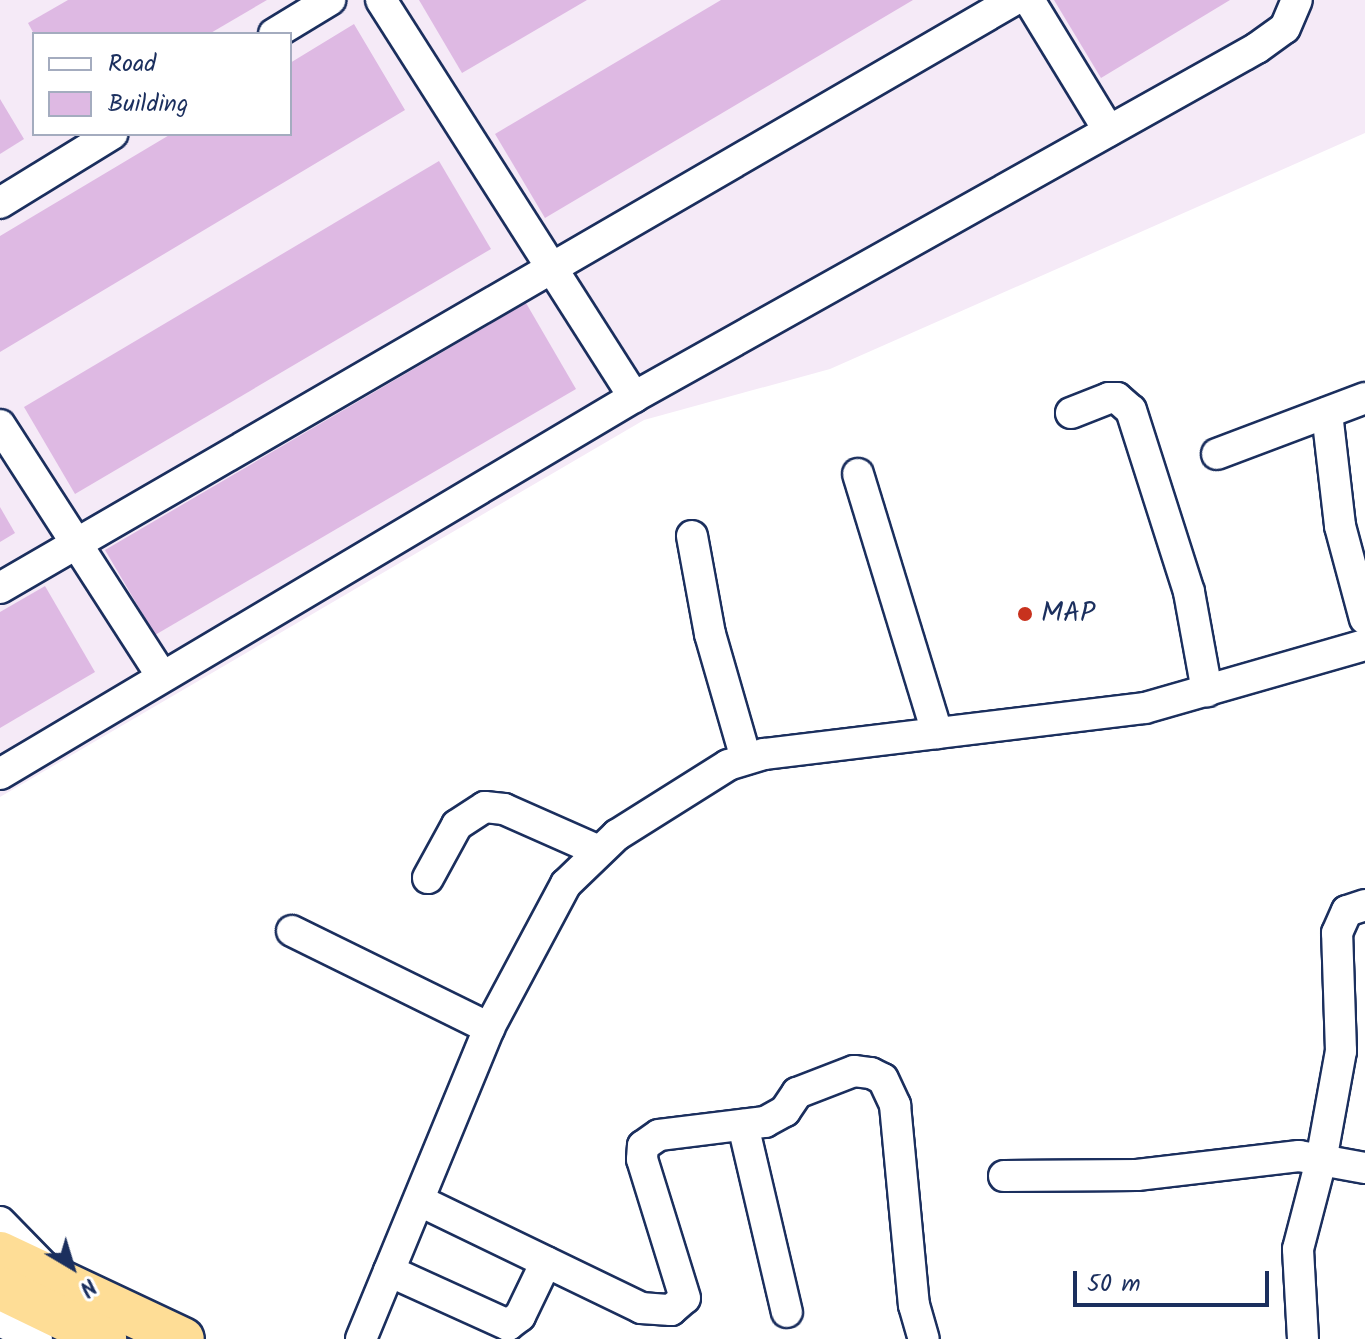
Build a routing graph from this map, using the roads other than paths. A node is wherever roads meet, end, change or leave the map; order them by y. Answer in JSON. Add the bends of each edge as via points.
{"nodes":[{"id":1,"x":330,"y":0,"type":"edge"},
{"id":2,"x":381,"y":0,"type":"edge"},
{"id":3,"x":1014,"y":0,"type":"edge"},
{"id":4,"x":1029,"y":0,"type":"edge"},
{"id":5,"x":1297,"y":0,"type":"edge"},
{"id":6,"x":277,"y":32,"type":"edge"},
{"id":7,"x":1109,"y":131,"type":"junction"},
{"id":8,"x":109,"y":136,"type":"edge"},
{"id":9,"x":0,"y":203,"type":"edge"},
{"id":10,"x":549,"y":271,"type":"junction"},
{"id":11,"x":634,"y":397,"type":"junction"},
{"id":12,"x":1365,"y":398,"type":"edge"},
{"id":13,"x":1071,"y":413,"type":"dead end"},
{"id":14,"x":1327,"y":413,"type":"junction"},
{"id":15,"x":0,"y":425,"type":"edge"},
{"id":16,"x":1217,"y":454,"type":"dead end"},
{"id":17,"x":858,"y":474,"type":"dead end"},
{"id":18,"x":692,"y":536,"type":"dead end"},
{"id":19,"x":74,"y":545,"type":"junction"},
{"id":20,"x":0,"y":588,"type":"edge"},
{"id":21,"x":1365,"y":619,"type":"edge"},
{"id":22,"x":1365,"y":645,"type":"edge"},
{"id":23,"x":162,"y":676,"type":"junction"},
{"id":24,"x":1207,"y":691,"type":"junction"},
{"id":25,"x":937,"y":733,"type":"junction"},
{"id":26,"x":746,"y":759,"type":"junction"},
{"id":27,"x":0,"y":774,"type":"edge"},
{"id":28,"x":597,"y":850,"type":"junction"},
{"id":29,"x":428,"y":878,"type":"dead end"},
{"id":30,"x":1365,"y":905,"type":"edge"},
{"id":31,"x":292,"y":931,"type":"dead end"},
{"id":32,"x":489,"y":1028,"type":"junction"},
{"id":33,"x":1353,"y":1054,"type":"edge"},
{"id":34,"x":743,"y":1125,"type":"junction"},
{"id":35,"x":1321,"y":1161,"type":"junction"},
{"id":36,"x":1365,"y":1168,"type":"edge"},
{"id":37,"x":1004,"y":1176,"type":"dead end"},
{"id":38,"x":420,"y":1201,"type":"junction"},
{"id":39,"x":0,"y":1222,"type":"edge"},
{"id":40,"x":0,"y":1253,"type":"edge"},
{"id":41,"x":546,"y":1262,"type":"junction"},
{"id":42,"x":389,"y":1271,"type":"junction"},
{"id":43,"x":55,"y":1280,"type":"junction"},
{"id":44,"x":0,"y":1288,"type":"edge"},
{"id":45,"x":787,"y":1312,"type":"dead end"},
{"id":46,"x":0,"y":1321,"type":"edge"},
{"id":47,"x":37,"y":1339,"type":"edge"},
{"id":48,"x":105,"y":1339,"type":"edge"},
{"id":49,"x":183,"y":1339,"type":"edge"},
{"id":50,"x":361,"y":1339,"type":"edge"},
{"id":51,"x":924,"y":1339,"type":"edge"},
{"id":52,"x":1303,"y":1339,"type":"edge"}],
"edges":[{"from":1,"to":6,"type":"street"},
{"from":2,"to":10,"type":"street"},
{"from":3,"to":10,"type":"street"},
{"from":4,"to":7,"type":"street"},
{"from":5,"to":7,"type":"street","via":[[1285,28],[1257,48]]},
{"from":7,"to":11,"type":"street"},
{"from":8,"to":9,"type":"street"},
{"from":10,"to":11,"type":"street"},
{"from":10,"to":19,"type":"street"},
{"from":11,"to":23,"type":"street"},
{"from":12,"to":14,"type":"street"},
{"from":13,"to":24,"type":"street","via":[[1117,398],[1131,410],[1189,592]]},
{"from":14,"to":16,"type":"street"},
{"from":14,"to":21,"type":"street","via":[[1340,526]]},
{"from":15,"to":19,"type":"street"},
{"from":17,"to":25,"type":"street"},
{"from":18,"to":26,"type":"street","via":[[710,634]]},
{"from":19,"to":20,"type":"street"},
{"from":19,"to":23,"type":"street"},
{"from":22,"to":24,"type":"street"},
{"from":23,"to":27,"type":"street"},
{"from":24,"to":25,"type":"street","via":[[1145,708]]},
{"from":25,"to":26,"type":"street"},
{"from":26,"to":28,"type":"street","via":[[708,777]]},
{"from":28,"to":29,"type":"street","via":[[504,809],[485,807],[457,825]]},
{"from":28,"to":32,"type":"street","via":[[566,884]]},
{"from":30,"to":33,"type":"street","via":[[1339,919]]},
{"from":31,"to":32,"type":"street"},
{"from":32,"to":38,"type":"street"},
{"from":33,"to":35,"type":"street"},
{"from":34,"to":41,"type":"street","via":[[659,1135],[643,1146],[642,1159],[683,1287],[681,1305],[657,1313],[641,1308]]},
{"from":34,"to":45,"type":"street"},
{"from":34,"to":51,"type":"street","via":[[775,1118],[797,1093],[854,1071],[883,1079],[895,1105],[913,1293]]},
{"from":35,"to":36,"type":"street"},
{"from":35,"to":37,"type":"street","via":[[1299,1156],[1137,1175]]},
{"from":35,"to":52,"type":"street","via":[[1298,1249]]},
{"from":38,"to":41,"type":"street"},
{"from":38,"to":42,"type":"street"},
{"from":39,"to":43,"type":"street"},
{"from":40,"to":43,"type":"highway"},
{"from":41,"to":42,"type":"street","via":[[520,1316],[508,1325]]},
{"from":42,"to":50,"type":"street"},
{"from":43,"to":49,"type":"highway"},
{"from":44,"to":48,"type":"highway"},
{"from":46,"to":47,"type":"street"}]}
